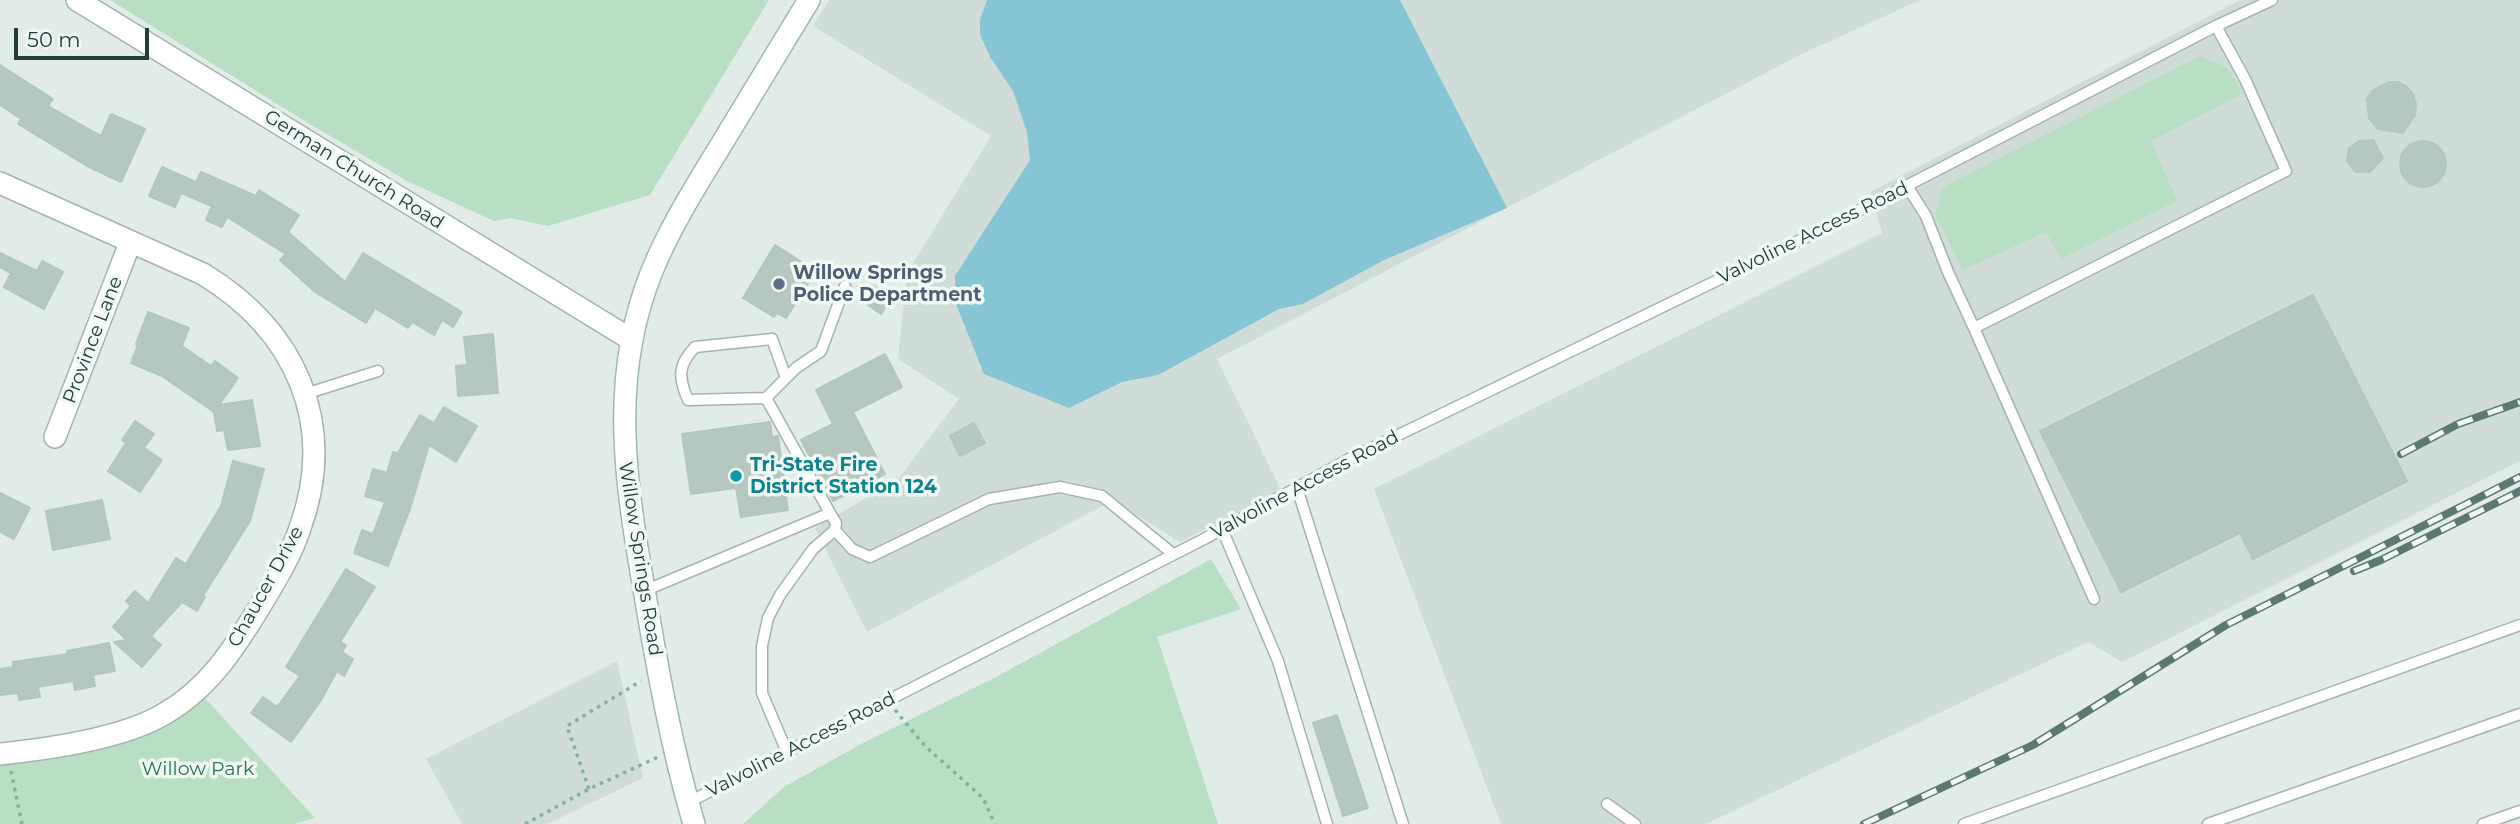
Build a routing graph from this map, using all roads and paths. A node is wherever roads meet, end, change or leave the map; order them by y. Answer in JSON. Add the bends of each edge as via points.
{"nodes":[{"id":1,"x":77,"y":0,"type":"edge"},
{"id":2,"x":809,"y":0,"type":"edge"},
{"id":3,"x":2273,"y":0,"type":"edge"},
{"id":4,"x":2216,"y":26,"type":"junction"},
{"id":5,"x":0,"y":183,"type":"edge"},
{"id":6,"x":1907,"y":186,"type":"junction"},
{"id":7,"x":130,"y":243,"type":"junction"},
{"id":8,"x":845,"y":286,"type":"dead end"},
{"id":9,"x":1974,"y":328,"type":"junction"},
{"id":10,"x":632,"y":341,"type":"junction"},
{"id":11,"x":378,"y":371,"type":"dead end"},
{"id":12,"x":786,"y":378,"type":"junction"},
{"id":13,"x":305,"y":394,"type":"junction"},
{"id":14,"x":766,"y":398,"type":"junction"},
{"id":15,"x":55,"y":436,"type":"dead end"},
{"id":16,"x":1297,"y":488,"type":"junction"},
{"id":17,"x":830,"y":513,"type":"junction"},
{"id":18,"x":1222,"y":528,"type":"junction"},
{"id":19,"x":835,"y":530,"type":"junction"},
{"id":20,"x":1173,"y":554,"type":"junction"},
{"id":21,"x":644,"y":591,"type":"junction"},
{"id":22,"x":2094,"y":599,"type":"dead end"},
{"id":23,"x":2520,"y":625,"type":"edge"},
{"id":24,"x":658,"y":671,"type":"junction"},
{"id":25,"x":887,"y":700,"type":"junction"},
{"id":26,"x":2520,"y":714,"type":"edge"},
{"id":27,"x":675,"y":747,"type":"junction"},
{"id":28,"x":787,"y":752,"type":"junction"},
{"id":29,"x":4,"y":754,"type":"edge"},
{"id":30,"x":589,"y":789,"type":"junction"},
{"id":31,"x":687,"y":803,"type":"junction"},
{"id":32,"x":1607,"y":804,"type":"dead end"},
{"id":33,"x":2520,"y":811,"type":"edge"},
{"id":34,"x":22,"y":824,"type":"edge"},
{"id":35,"x":525,"y":824,"type":"edge"},
{"id":36,"x":694,"y":824,"type":"edge"},
{"id":37,"x":995,"y":824,"type":"edge"},
{"id":38,"x":1327,"y":824,"type":"edge"},
{"id":39,"x":1403,"y":824,"type":"edge"},
{"id":40,"x":1635,"y":824,"type":"edge"},
{"id":41,"x":1964,"y":824,"type":"edge"},
{"id":42,"x":2208,"y":824,"type":"edge"},
{"id":43,"x":2483,"y":824,"type":"edge"}],
"edges":[{"from":1,"to":10,"type":"street","name":"German Church Road"},
{"from":2,"to":10,"type":"street","name":"Willow Springs Road","via":[[677,219],[651,272]]},
{"from":3,"to":4,"type":"lane","name":"Valvoline Access Road"},
{"from":4,"to":6,"type":"lane","name":"Valvoline Access Road"},
{"from":4,"to":9,"type":"lane","via":[[2286,172]]},
{"from":5,"to":7,"type":"street","name":"Chaucer Drive"},
{"from":6,"to":9,"type":"lane","via":[[1926,216]]},
{"from":6,"to":16,"type":"lane","name":"Valvoline Access Road"},
{"from":7,"to":13,"type":"street","name":"Chaucer Drive","via":[[203,274],[250,308],[291,360]]},
{"from":7,"to":15,"type":"street","name":"Province Lane"},
{"from":8,"to":12,"type":"lane","via":[[821,351]]},
{"from":9,"to":22,"type":"lane"},
{"from":10,"to":21,"type":"street","name":"Willow Springs Road","via":[[624,457]]},
{"from":11,"to":13,"type":"lane"},
{"from":12,"to":14,"type":"lane"},
{"from":12,"to":14,"type":"lane","via":[[772,339],[695,347],[684,359],[680,382],[688,400]]},
{"from":13,"to":29,"type":"street","name":"Chaucer Drive","via":[[313,456],[311,491],[301,527],[234,650],[192,695],[136,728]]},
{"from":14,"to":17,"type":"lane"},
{"from":16,"to":18,"type":"lane","name":"Valvoline Access Road"},
{"from":16,"to":39,"type":"lane"},
{"from":17,"to":19,"type":"lane"},
{"from":17,"to":21,"type":"lane"},
{"from":18,"to":20,"type":"lane","name":"Valvoline Access Road"},
{"from":18,"to":38,"type":"lane","via":[[1278,661]]},
{"from":19,"to":20,"type":"lane","via":[[852,549],[870,557],[989,499],[1060,487],[1102,496]]},
{"from":19,"to":28,"type":"lane","via":[[813,549],[768,618],[762,646],[762,693]]},
{"from":20,"to":25,"type":"lane","name":"Valvoline Access Road"},
{"from":21,"to":24,"type":"street","name":"Willow Springs Road"},
{"from":23,"to":41,"type":"lane"},
{"from":24,"to":27,"type":"street","name":"Willow Springs Road"},
{"from":24,"to":30,"type":"path","via":[[567,726]]},
{"from":25,"to":28,"type":"lane","name":"Valvoline Access Road"},
{"from":25,"to":37,"type":"path","via":[[925,746],[983,798]]},
{"from":26,"to":42,"type":"lane"},
{"from":27,"to":30,"type":"path"},
{"from":27,"to":31,"type":"street","name":"Willow Springs Road"},
{"from":28,"to":31,"type":"lane","name":"Valvoline Access Road"},
{"from":29,"to":34,"type":"path"},
{"from":30,"to":35,"type":"path"},
{"from":31,"to":36,"type":"street","name":"Willow Springs Road"},
{"from":32,"to":40,"type":"lane"},
{"from":33,"to":43,"type":"lane"}]}
